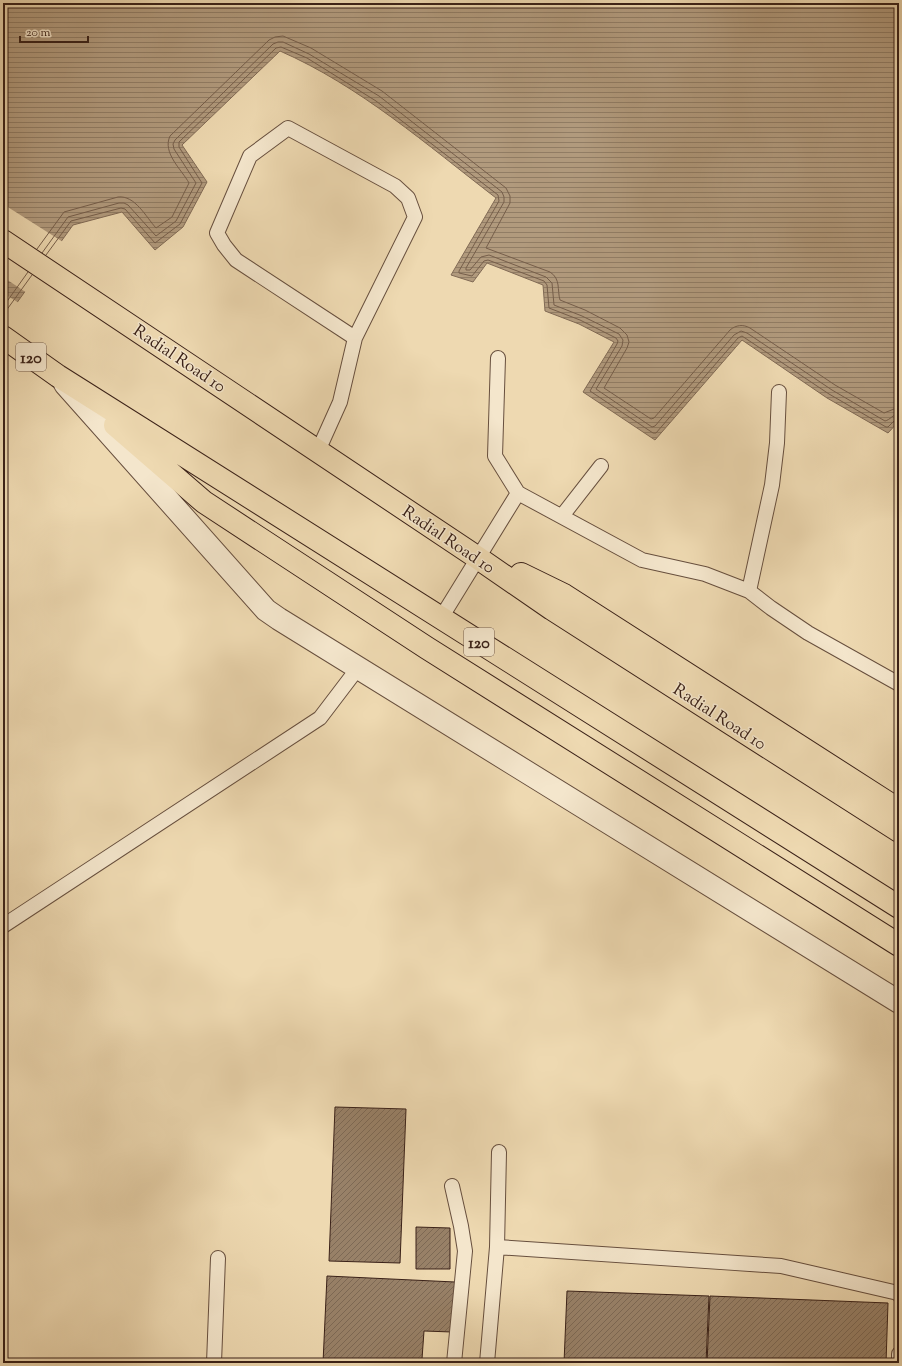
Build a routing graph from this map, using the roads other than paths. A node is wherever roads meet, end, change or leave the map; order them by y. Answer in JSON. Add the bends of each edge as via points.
{"nodes":[{"id":1,"x":3,"y":241,"type":"edge"},
{"id":2,"x":4,"y":337,"type":"edge"},
{"id":3,"x":355,"y":338,"type":"junction"},
{"id":4,"x":498,"y":358,"type":"dead end"},
{"id":5,"x":58,"y":376,"type":"junction"},
{"id":6,"x":779,"y":392,"type":"dead end"},
{"id":7,"x":318,"y":451,"type":"junction"},
{"id":8,"x":601,"y":466,"type":"dead end"},
{"id":9,"x":518,"y":493,"type":"junction"},
{"id":10,"x":562,"y":516,"type":"junction"},
{"id":11,"x":478,"y":558,"type":"junction"},
{"id":12,"x":749,"y":591,"type":"junction"},
{"id":13,"x":441,"y":618,"type":"junction"},
{"id":14,"x":358,"y":668,"type":"junction"},
{"id":15,"x":899,"y":684,"type":"edge"},
{"id":16,"x":899,"y":810,"type":"edge"},
{"id":17,"x":899,"y":831,"type":"edge"},
{"id":18,"x":899,"y":907,"type":"edge"},
{"id":19,"x":3,"y":926,"type":"edge"},
{"id":20,"x":899,"y":945,"type":"edge"},
{"id":21,"x":899,"y":1002,"type":"edge"},
{"id":22,"x":499,"y":1152,"type":"dead end"},
{"id":23,"x":452,"y":1186,"type":"dead end"},
{"id":24,"x":497,"y":1247,"type":"junction"},
{"id":25,"x":218,"y":1258,"type":"dead end"},
{"id":26,"x":899,"y":1295,"type":"edge"},
{"id":27,"x":899,"y":1354,"type":"edge"},
{"id":28,"x":214,"y":1363,"type":"edge"},
{"id":29,"x":454,"y":1363,"type":"edge"},
{"id":30,"x":487,"y":1363,"type":"edge"},
{"id":31,"x":899,"y":1363,"type":"edge"}],
"edges":[{"from":1,"to":7,"type":"highway","name":"Radial Road 10"},
{"from":2,"to":5,"type":"highway","number":"120"},
{"from":3,"to":3,"type":"lane","via":[[415,217],[408,198],[394,186],[288,128],[250,156],[217,233],[236,260]]},
{"from":3,"to":7,"type":"lane","via":[[340,402]]},
{"from":4,"to":9,"type":"lane","via":[[495,456]]},
{"from":5,"to":13,"type":"highway","number":"120"},
{"from":5,"to":14,"type":"street","via":[[266,610]]},
{"from":5,"to":20,"type":"highway","via":[[204,502],[427,648]]},
{"from":6,"to":12,"type":"lane","via":[[772,485]]},
{"from":7,"to":11,"type":"highway","name":"Radial Road 10"},
{"from":8,"to":10,"type":"lane"},
{"from":9,"to":10,"type":"lane"},
{"from":9,"to":11,"type":"lane"},
{"from":10,"to":12,"type":"lane","via":[[642,560],[705,574]]},
{"from":11,"to":13,"type":"lane"},
{"from":11,"to":16,"type":"highway","via":[[528,577],[564,595]]},
{"from":11,"to":17,"type":"highway","name":"Radial Road 10","via":[[552,609]]},
{"from":12,"to":15,"type":"lane","via":[[808,633]]},
{"from":13,"to":18,"type":"highway","number":"120"},
{"from":14,"to":19,"type":"lane","via":[[320,718]]},
{"from":14,"to":21,"type":"street"},
{"from":22,"to":24,"type":"lane"},
{"from":23,"to":29,"type":"lane","via":[[465,1251]]},
{"from":24,"to":26,"type":"lane","via":[[780,1266]]},
{"from":24,"to":30,"type":"lane"},
{"from":25,"to":28,"type":"lane"},
{"from":27,"to":31,"type":"lane"}]}
